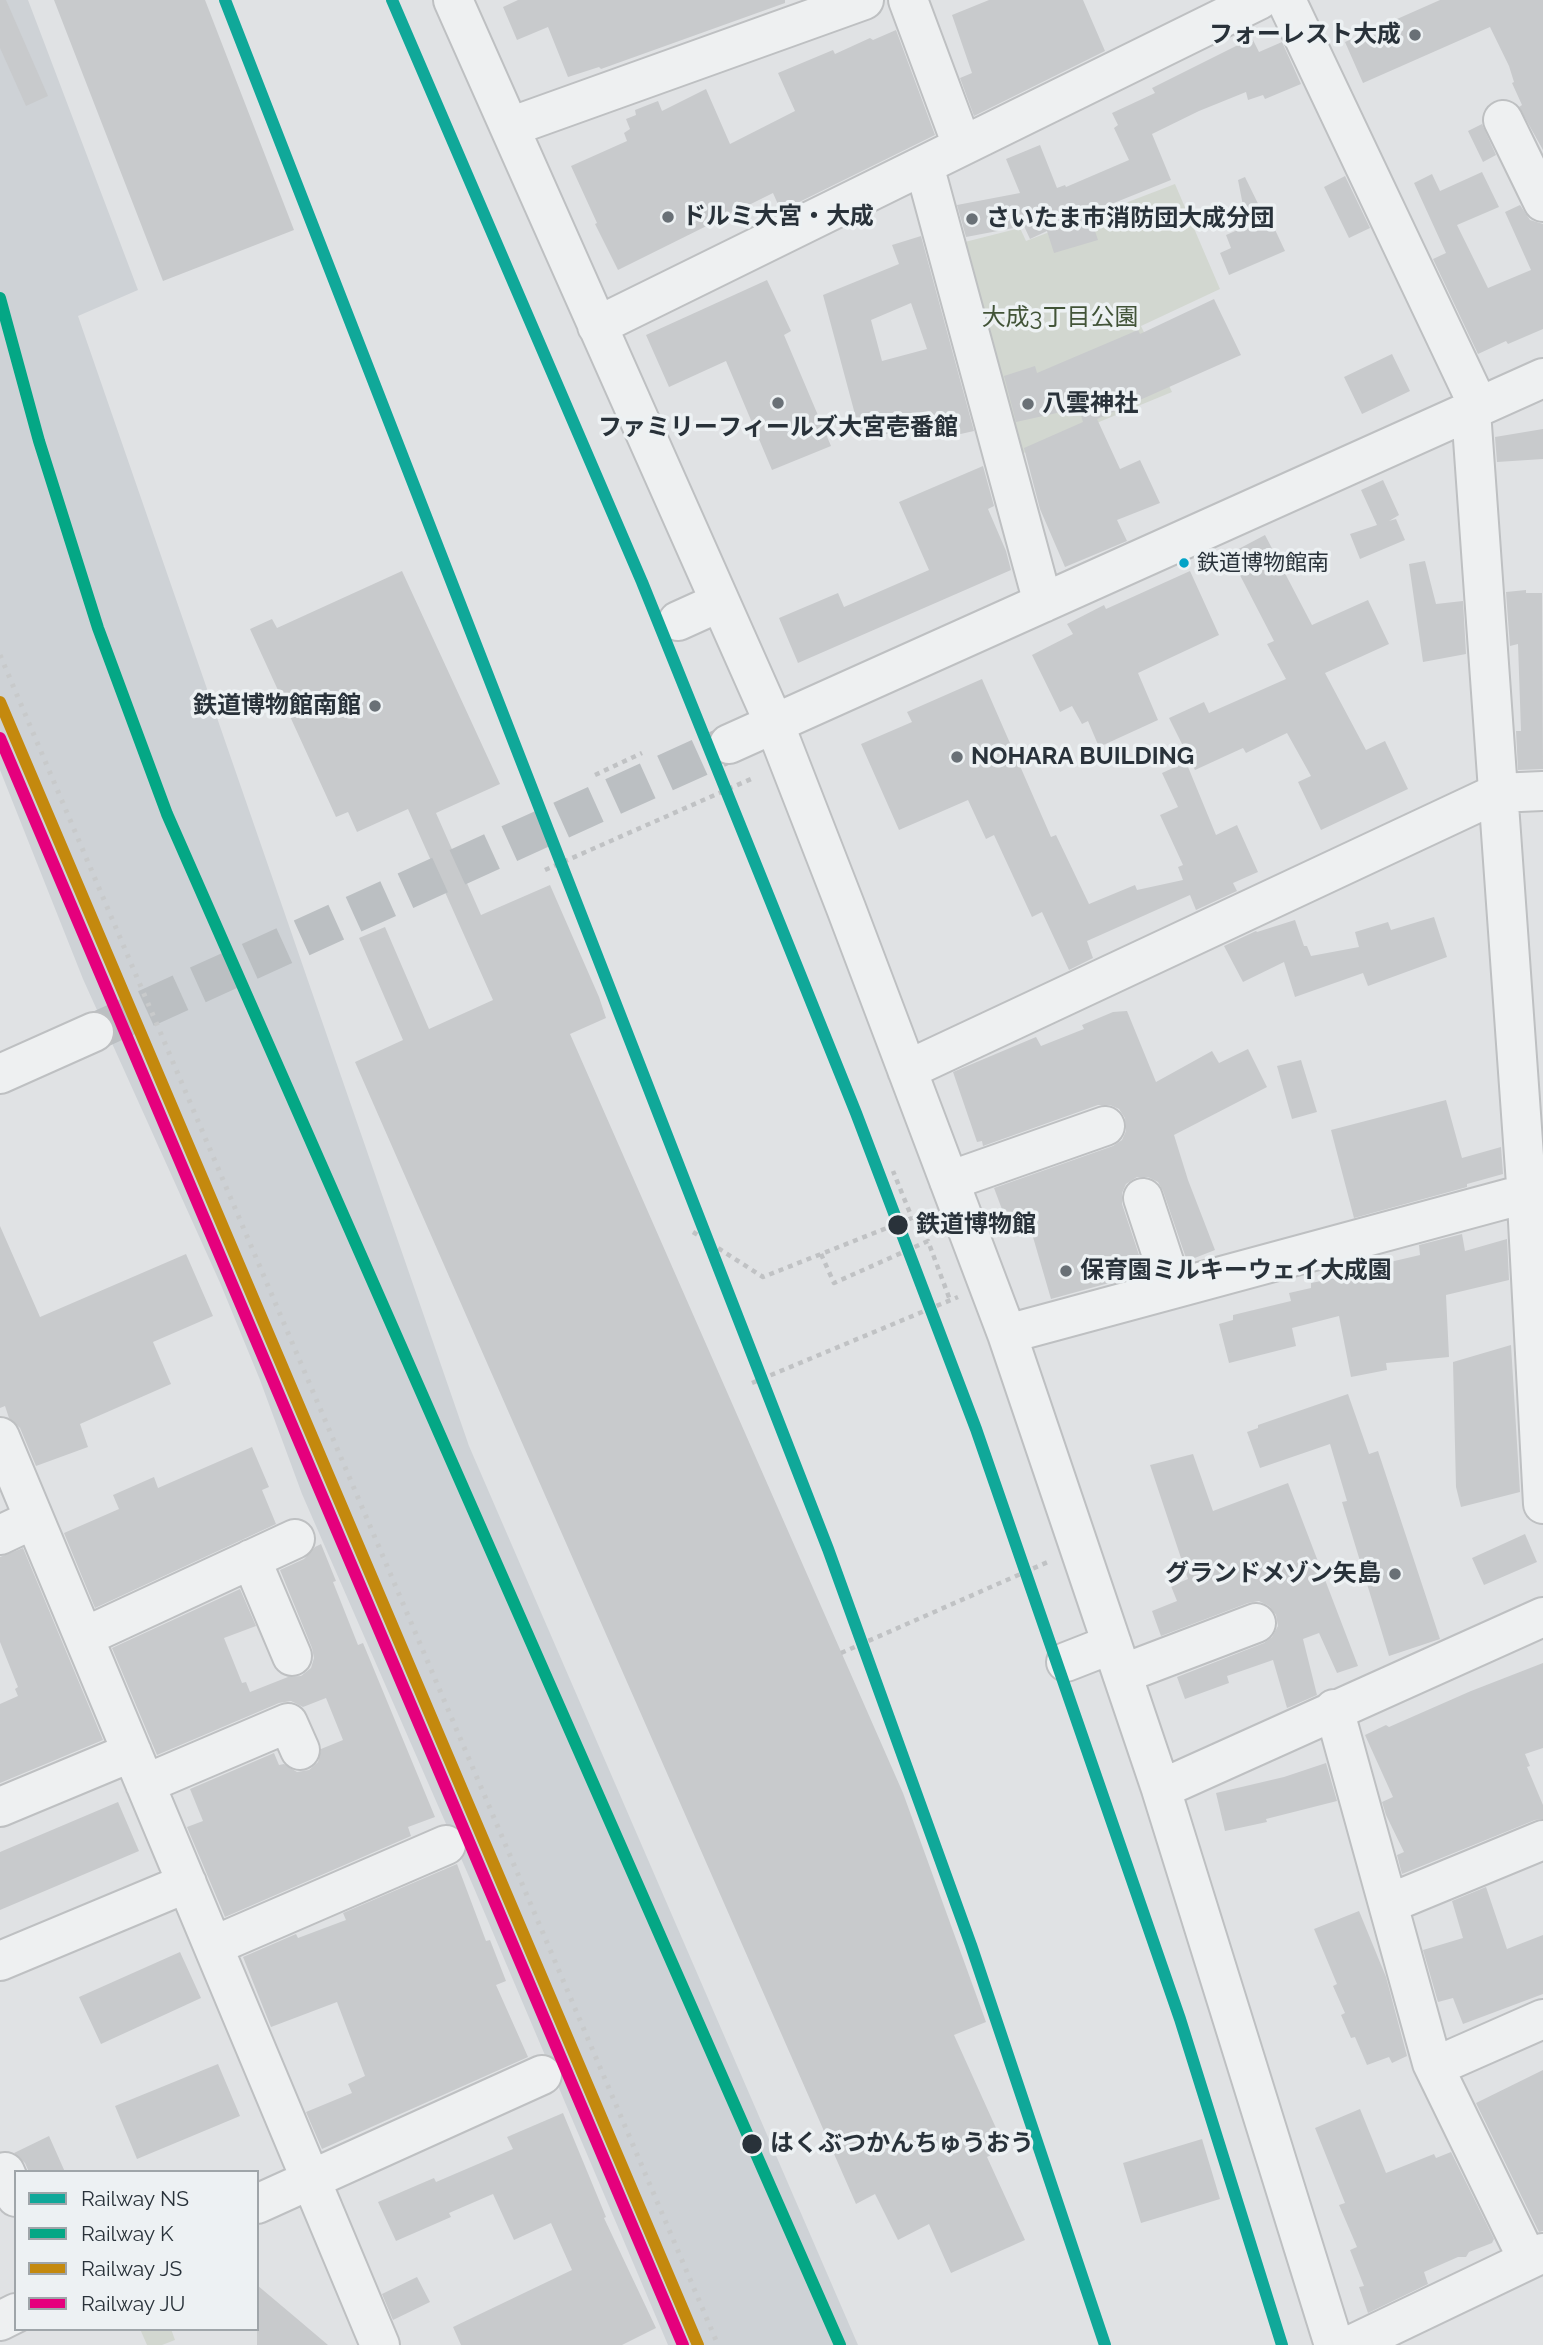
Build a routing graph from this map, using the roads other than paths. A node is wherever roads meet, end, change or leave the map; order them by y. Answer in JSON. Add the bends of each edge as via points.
{"nodes":[{"id":1,"x":453,"y":0,"type":"edge"},
{"id":2,"x":864,"y":0,"type":"edge"},
{"id":3,"x":908,"y":0,"type":"edge"},
{"id":4,"x":1259,"y":0,"type":"edge"},
{"id":5,"x":1286,"y":0,"type":"edge"},
{"id":6,"x":1503,"y":120,"type":"dead end"},
{"id":7,"x":510,"y":127,"type":"junction"},
{"id":8,"x":962,"y":145,"type":"junction"},
{"id":9,"x":924,"y":164,"type":"junction"},
{"id":10,"x":1543,"y":202,"type":"edge"},
{"id":11,"x":597,"y":326,"type":"junction"},
{"id":12,"x":1543,"y":378,"type":"edge"},
{"id":13,"x":1475,"y":409,"type":"junction"},
{"id":14,"x":720,"y":602,"type":"junction"},
{"id":15,"x":1043,"y":603,"type":"junction"},
{"id":16,"x":678,"y":621,"type":"dead end"},
{"id":17,"x":774,"y":723,"type":"junction"},
{"id":18,"x":729,"y":744,"type":"tunnel mouth"},
{"id":19,"x":1543,"y":791,"type":"edge"},
{"id":20,"x":1498,"y":793,"type":"junction"},
{"id":21,"x":94,"y":1032,"type":"tunnel mouth"},
{"id":22,"x":907,"y":1070,"type":"junction"},
{"id":23,"x":0,"y":1074,"type":"edge"},
{"id":24,"x":1105,"y":1126,"type":"dead end"},
{"id":25,"x":949,"y":1181,"type":"junction"},
{"id":26,"x":1535,"y":1191,"type":"edge"},
{"id":27,"x":1143,"y":1198,"type":"dead end"},
{"id":28,"x":1173,"y":1289,"type":"junction"},
{"id":29,"x":1007,"y":1334,"type":"junction"},
{"id":30,"x":0,"y":1437,"type":"edge"},
{"id":31,"x":1543,"y":1504,"type":"edge"},
{"id":32,"x":34,"y":1519,"type":"junction"},
{"id":33,"x":0,"y":1535,"type":"edge"},
{"id":34,"x":295,"y":1539,"type":"dead end"},
{"id":35,"x":251,"y":1559,"type":"junction"},
{"id":36,"x":1543,"y":1617,"type":"edge"},
{"id":37,"x":1256,"y":1623,"type":"dead end"},
{"id":38,"x":84,"y":1637,"type":"junction"},
{"id":39,"x":292,"y":1656,"type":"dead end"},
{"id":40,"x":1117,"y":1659,"type":"junction"},
{"id":41,"x":1066,"y":1662,"type":"dead end"},
{"id":42,"x":1334,"y":1709,"type":"junction"},
{"id":43,"x":300,"y":1750,"type":"dead end"},
{"id":44,"x":139,"y":1768,"type":"junction"},
{"id":45,"x":1161,"y":1789,"type":"junction"},
{"id":46,"x":0,"y":1807,"type":"edge"},
{"id":47,"x":1543,"y":1840,"type":"edge"},
{"id":48,"x":446,"y":1845,"type":"dead end"},
{"id":49,"x":187,"y":1883,"type":"junction"},
{"id":50,"x":1388,"y":1903,"type":"junction"},
{"id":51,"x":213,"y":1946,"type":"junction"},
{"id":52,"x":0,"y":1961,"type":"edge"},
{"id":53,"x":1543,"y":2019,"type":"edge"},
{"id":54,"x":1434,"y":2067,"type":"junction"},
{"id":55,"x":542,"y":2075,"type":"dead end"},
{"id":56,"x":310,"y":2180,"type":"junction"},
{"id":57,"x":259,"y":2203,"type":"edge"},
{"id":58,"x":1537,"y":2262,"type":"edge"},
{"id":59,"x":380,"y":2345,"type":"edge"},
{"id":60,"x":1334,"y":2345,"type":"edge"},
{"id":61,"x":1351,"y":2345,"type":"edge"}],
"edges":[{"from":1,"to":7,"type":"street"},
{"from":2,"to":7,"type":"street"},
{"from":3,"to":8,"type":"street"},
{"from":4,"to":8,"type":"street"},
{"from":5,"to":13,"type":"street"},
{"from":6,"to":10,"type":"street"},
{"from":7,"to":11,"type":"street"},
{"from":8,"to":9,"type":"street"},
{"from":9,"to":11,"type":"street"},
{"from":9,"to":15,"type":"street"},
{"from":11,"to":14,"type":"street"},
{"from":12,"to":13,"type":"street"},
{"from":13,"to":15,"type":"street"},
{"from":13,"to":20,"type":"street"},
{"from":14,"to":16,"type":"street"},
{"from":14,"to":17,"type":"street"},
{"from":15,"to":17,"type":"street"},
{"from":17,"to":18,"type":"street"},
{"from":17,"to":22,"type":"street"},
{"from":19,"to":20,"type":"street"},
{"from":20,"to":22,"type":"street"},
{"from":20,"to":26,"type":"street"},
{"from":21,"to":23,"type":"street"},
{"from":22,"to":25,"type":"street"},
{"from":24,"to":25,"type":"street"},
{"from":25,"to":29,"type":"street"},
{"from":26,"to":28,"type":"street"},
{"from":26,"to":31,"type":"street"},
{"from":27,"to":28,"type":"street"},
{"from":28,"to":29,"type":"street"},
{"from":29,"to":40,"type":"street"},
{"from":30,"to":32,"type":"street"},
{"from":32,"to":33,"type":"street"},
{"from":32,"to":38,"type":"street"},
{"from":34,"to":35,"type":"street"},
{"from":35,"to":38,"type":"street"},
{"from":35,"to":39,"type":"street"},
{"from":36,"to":42,"type":"street"},
{"from":37,"to":40,"type":"street"},
{"from":38,"to":44,"type":"street"},
{"from":40,"to":41,"type":"street"},
{"from":40,"to":45,"type":"street"},
{"from":42,"to":45,"type":"street"},
{"from":42,"to":50,"type":"street"},
{"from":43,"to":44,"type":"street","via":[[288,1723]]},
{"from":44,"to":46,"type":"street"},
{"from":44,"to":49,"type":"street"},
{"from":45,"to":60,"type":"street"},
{"from":47,"to":50,"type":"street"},
{"from":48,"to":51,"type":"street"},
{"from":49,"to":51,"type":"street"},
{"from":49,"to":52,"type":"street"},
{"from":50,"to":54,"type":"street"},
{"from":51,"to":56,"type":"street"},
{"from":53,"to":54,"type":"street"},
{"from":54,"to":58,"type":"street"},
{"from":55,"to":56,"type":"street"},
{"from":56,"to":57,"type":"street"},
{"from":56,"to":59,"type":"street"},
{"from":58,"to":61,"type":"street"}]}
